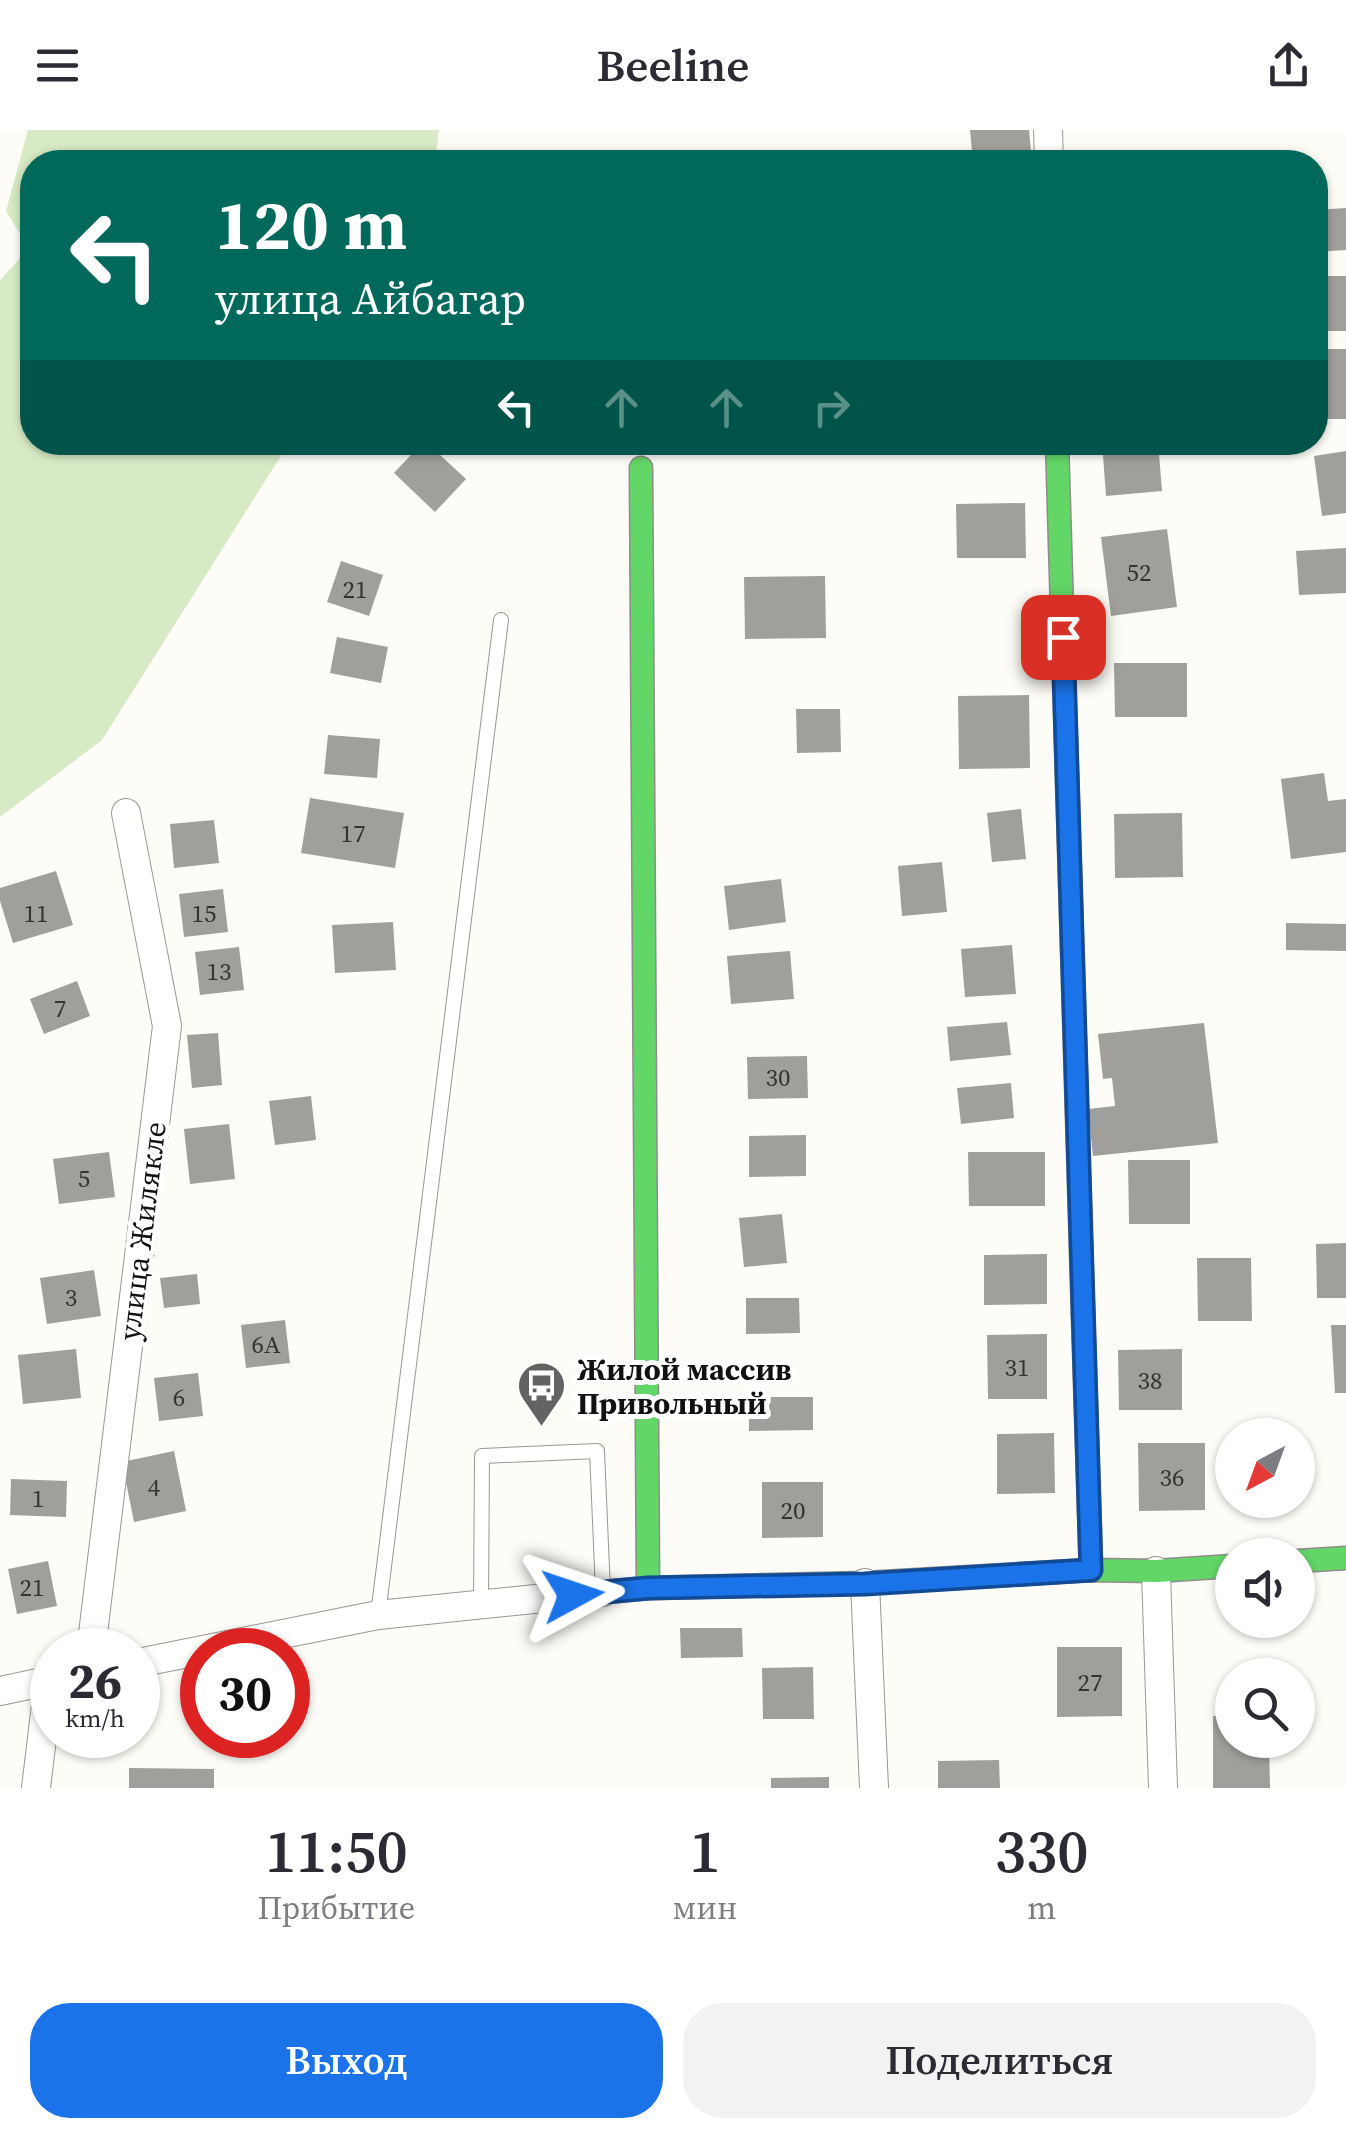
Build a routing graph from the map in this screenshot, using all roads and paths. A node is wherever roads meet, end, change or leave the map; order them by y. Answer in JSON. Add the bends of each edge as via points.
{"nodes":[{"id":1,"x":1057,"y":455,"type":"edge"},
{"id":2,"x":641,"y":468,"type":"dead end"},
{"id":3,"x":501,"y":620,"type":"dead end"},
{"id":4,"x":126,"y":814,"type":"dead end"},
{"id":5,"x":1346,"y":1558,"type":"edge"},
{"id":6,"x":1315,"y":1560,"type":"edge"},
{"id":7,"x":1215,"y":1567,"type":"edge"},
{"id":8,"x":1091,"y":1570,"type":"junction"},
{"id":9,"x":1156,"y":1571,"type":"junction"},
{"id":10,"x":865,"y":1584,"type":"junction"},
{"id":11,"x":648,"y":1588,"type":"junction"},
{"id":12,"x":604,"y":1592,"type":"junction"},
{"id":13,"x":481,"y":1604,"type":"junction"},
{"id":14,"x":378,"y":1615,"type":"junction"},
{"id":15,"x":94,"y":1628,"type":"edge"},
{"id":16,"x":160,"y":1659,"type":"edge"},
{"id":17,"x":30,"y":1685,"type":"edge"},
{"id":18,"x":0,"y":1691,"type":"edge"},
{"id":19,"x":40,"y":1758,"type":"edge"},
{"id":20,"x":36,"y":1788,"type":"edge"},
{"id":21,"x":874,"y":1788,"type":"edge"},
{"id":22,"x":1163,"y":1788,"type":"edge"}],
"edges":[{"from":1,"to":8,"type":"street"},
{"from":2,"to":11,"type":"street"},
{"from":3,"to":14,"type":"lane"},
{"from":4,"to":15,"type":"street","name":"улица Жилякле","via":[[166,1026]]},
{"from":5,"to":6,"type":"street"},
{"from":7,"to":9,"type":"street"},
{"from":8,"to":9,"type":"street"},
{"from":8,"to":10,"type":"street"},
{"from":9,"to":22,"type":"street"},
{"from":10,"to":11,"type":"street"},
{"from":10,"to":21,"type":"street"},
{"from":11,"to":12,"type":"street"},
{"from":12,"to":13,"type":"street"},
{"from":12,"to":13,"type":"lane","via":[[597,1450],[482,1456]]},
{"from":13,"to":14,"type":"street"},
{"from":14,"to":16,"type":"street"},
{"from":17,"to":18,"type":"street"},
{"from":19,"to":20,"type":"street"}]}
